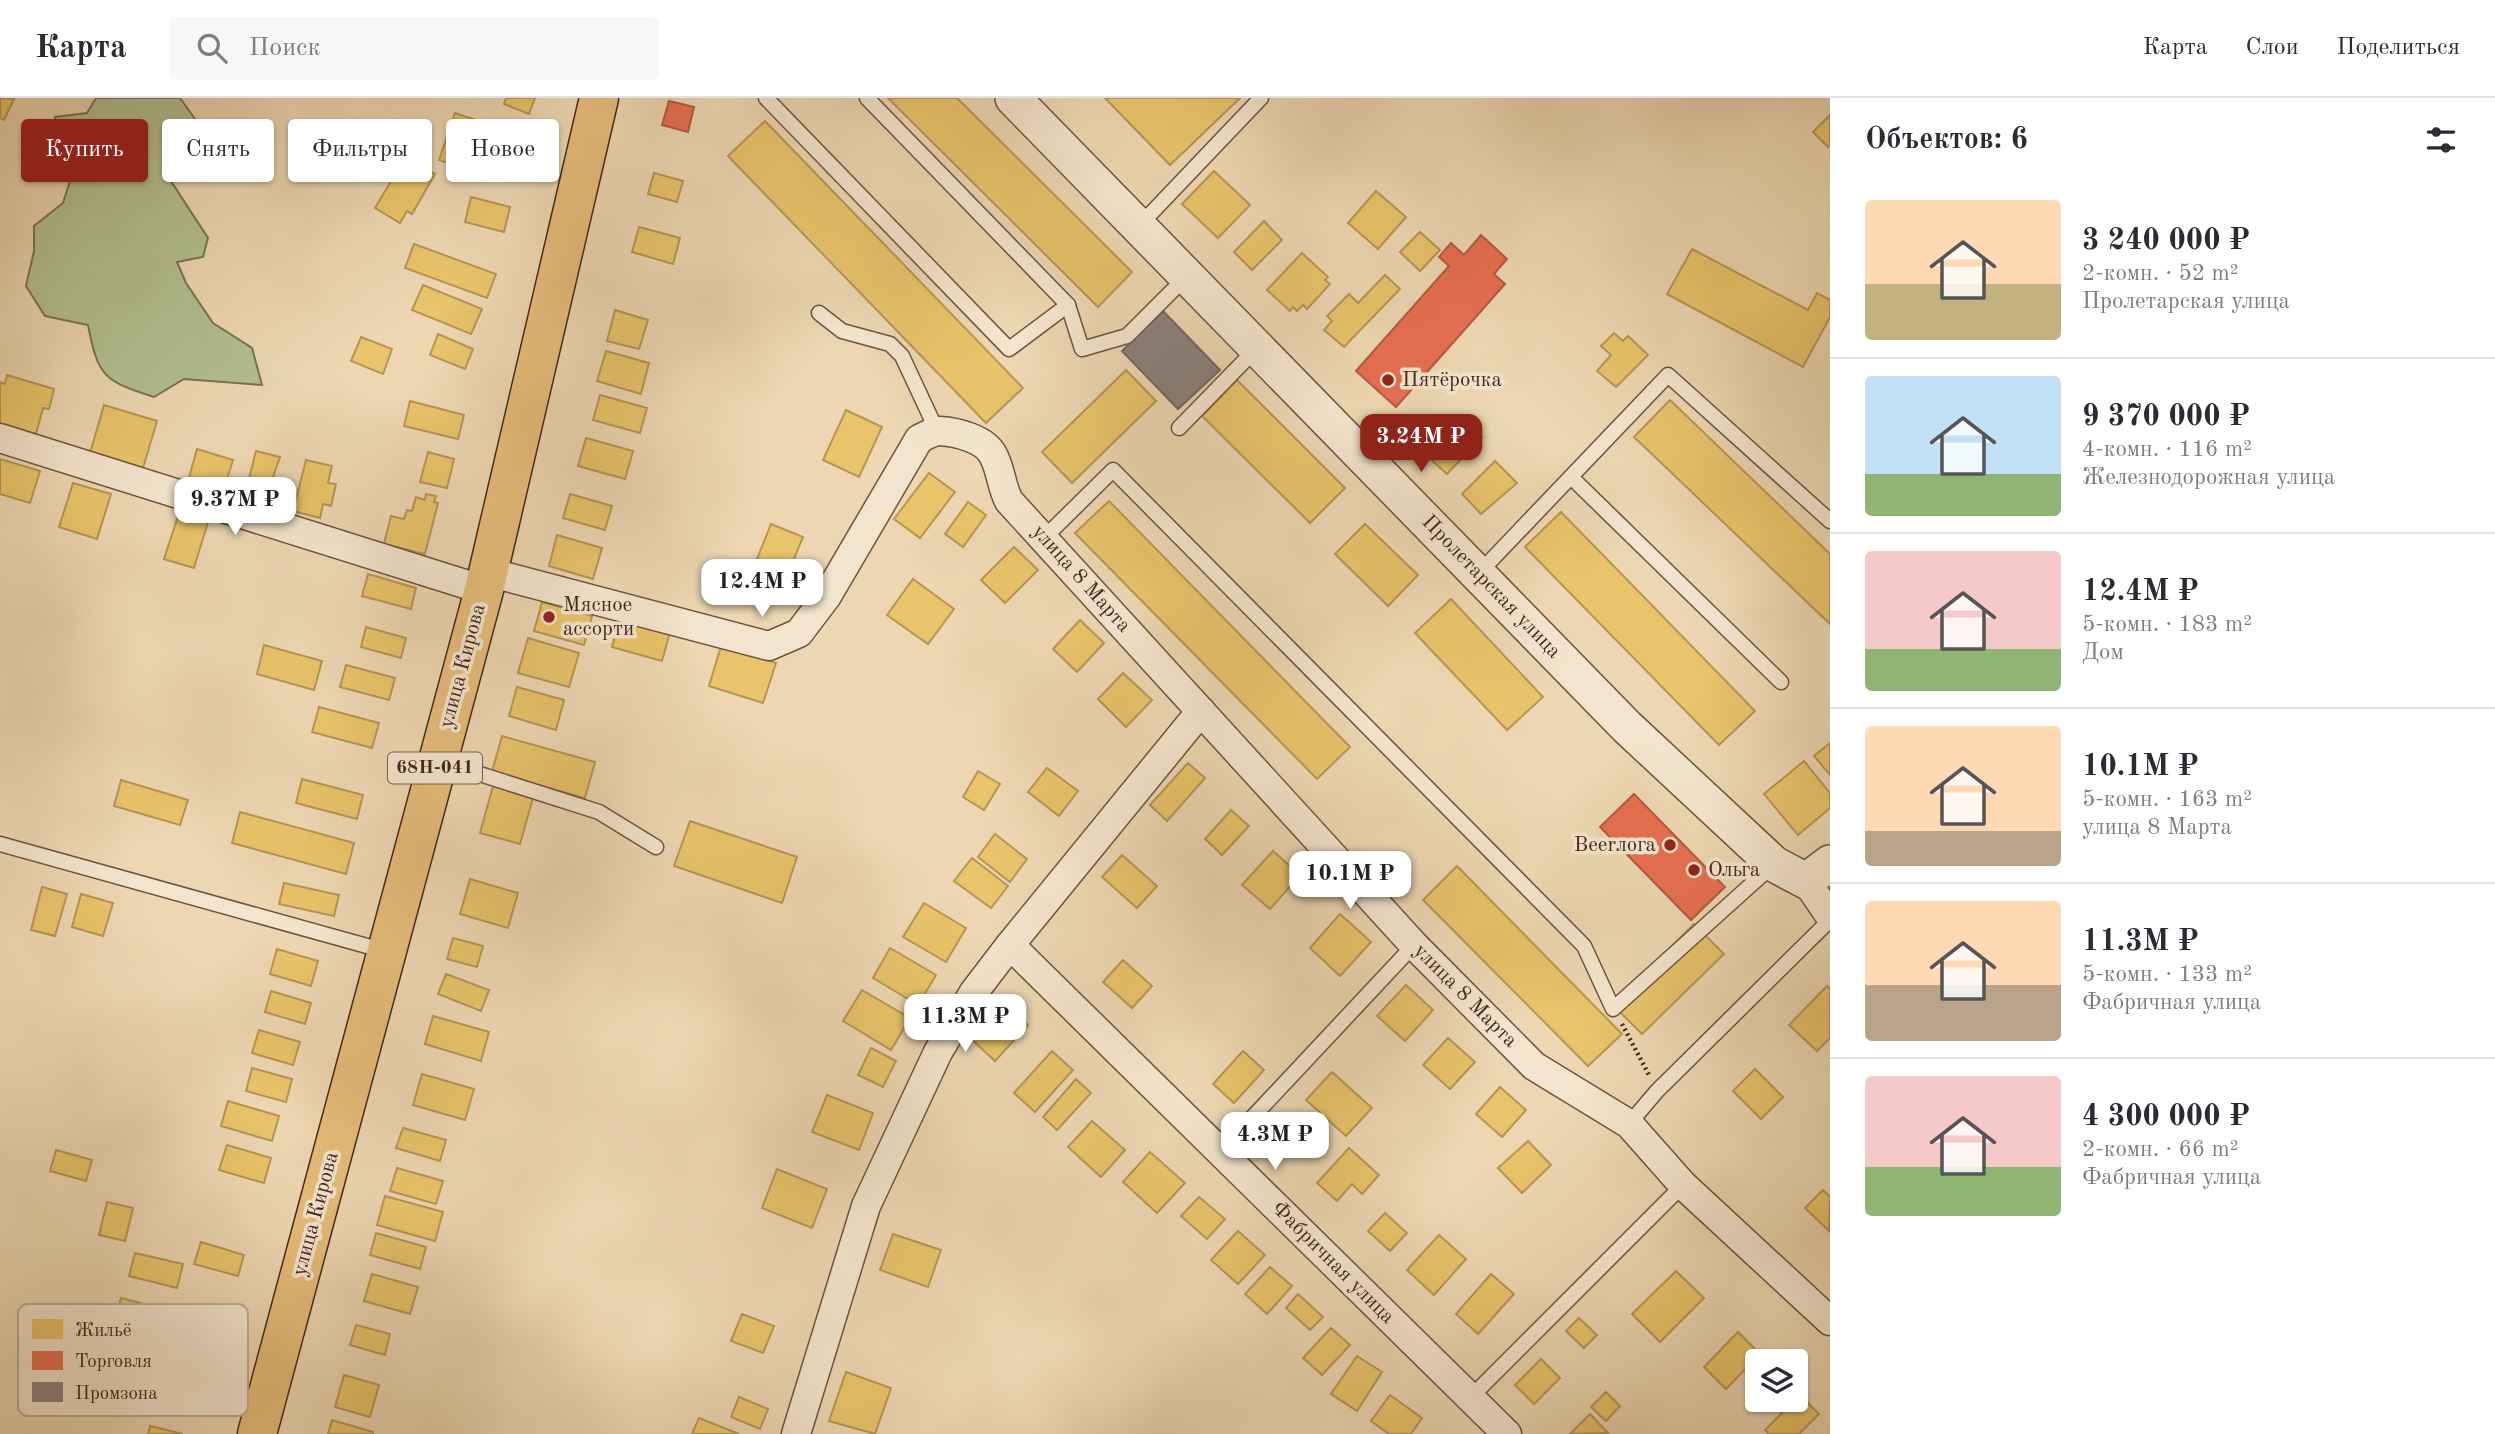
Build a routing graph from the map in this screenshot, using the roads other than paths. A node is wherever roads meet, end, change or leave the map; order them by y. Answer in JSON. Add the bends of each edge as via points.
{"nodes":[{"id":1,"x":599,"y":98,"type":"edge"},
{"id":2,"x":766,"y":98,"type":"edge"},
{"id":3,"x":867,"y":98,"type":"edge"},
{"id":4,"x":1013,"y":98,"type":"edge"},
{"id":5,"x":1261,"y":98,"type":"edge"},
{"id":6,"x":1139,"y":227,"type":"junction"},
{"id":7,"x":1187,"y":276,"type":"junction"},
{"id":8,"x":1068,"y":304,"type":"junction"},
{"id":9,"x":819,"y":313,"type":"dead end"},
{"id":10,"x":1257,"y":348,"type":"junction"},
{"id":11,"x":1179,"y":428,"type":"dead end"},
{"id":12,"x":937,"y":431,"type":"junction"},
{"id":13,"x":0,"y":438,"type":"edge"},
{"id":14,"x":1571,"y":477,"type":"junction"},
{"id":15,"x":1830,"y":521,"type":"edge"},
{"id":16,"x":1044,"y":538,"type":"junction"},
{"id":17,"x":1477,"y":575,"type":"junction"},
{"id":18,"x":486,"y":581,"type":"junction"},
{"id":19,"x":1782,"y":682,"type":"dead end"},
{"id":20,"x":1201,"y":710,"type":"junction"},
{"id":21,"x":438,"y":761,"type":"junction"},
{"id":22,"x":0,"y":844,"type":"edge"},
{"id":23,"x":656,"y":847,"type":"dead end"},
{"id":24,"x":1774,"y":864,"type":"junction"},
{"id":25,"x":1818,"y":872,"type":"edge"},
{"id":26,"x":1830,"y":918,"type":"edge"},
{"id":27,"x":1010,"y":945,"type":"junction"},
{"id":28,"x":1414,"y":945,"type":"junction"},
{"id":29,"x":385,"y":951,"type":"junction"},
{"id":30,"x":1629,"y":1124,"type":"junction"},
{"id":31,"x":1220,"y":1152,"type":"junction"},
{"id":32,"x":1683,"y":1185,"type":"junction"},
{"id":33,"x":1830,"y":1321,"type":"edge"},
{"id":34,"x":1470,"y":1398,"type":"junction"},
{"id":35,"x":257,"y":1434,"type":"edge"},
{"id":36,"x":796,"y":1434,"type":"edge"},
{"id":37,"x":1507,"y":1434,"type":"edge"}],
"edges":[{"from":1,"to":18,"type":"main road","name":"улица Кирова","number":"68Н-041"},
{"from":2,"to":8,"type":"lane","via":[[1009,349]]},
{"from":3,"to":8,"type":"lane"},
{"from":4,"to":6,"type":"street","name":"Пролетарская улица"},
{"from":5,"to":6,"type":"lane"},
{"from":6,"to":7,"type":"street","name":"Пролетарская улица"},
{"from":7,"to":8,"type":"lane","via":[[1127,336],[1082,349]]},
{"from":7,"to":10,"type":"street","name":"Пролетарская улица"},
{"from":9,"to":12,"type":"lane","via":[[842,331],[890,344],[902,356]]},
{"from":10,"to":11,"type":"lane"},
{"from":10,"to":17,"type":"street","name":"Пролетарская улица"},
{"from":12,"to":16,"type":"street","name":"улица 8 Марта","via":[[973,438],[988,447],[1009,501]]},
{"from":12,"to":18,"type":"street","via":[[919,439],[827,596],[799,633],[769,646]]},
{"from":13,"to":18,"type":"street"},
{"from":14,"to":15,"type":"lane","via":[[1668,375]]},
{"from":14,"to":17,"type":"lane"},
{"from":14,"to":19,"type":"lane"},
{"from":16,"to":20,"type":"street","name":"улица 8 Марта"},
{"from":16,"to":24,"type":"lane","via":[[1113,470],[1584,946],[1614,1009]]},
{"from":17,"to":24,"type":"street","name":"Пролетарская улица","via":[[1627,727]]},
{"from":18,"to":21,"type":"main road","name":"улица Кирова","number":"68Н-041"},
{"from":20,"to":27,"type":"street"},
{"from":20,"to":28,"type":"street","name":"улица 8 Марта"},
{"from":21,"to":23,"type":"lane","via":[[599,812]]},
{"from":21,"to":29,"type":"main road","name":"улица Кирова","number":"68Н-041"},
{"from":22,"to":29,"type":"lane"},
{"from":24,"to":25,"type":"street","name":"Пролетарская улица"},
{"from":25,"to":26,"type":"street","name":"Пролетарская улица"},
{"from":26,"to":30,"type":"lane"},
{"from":27,"to":31,"type":"street","name":"Фабричная улица"},
{"from":27,"to":36,"type":"street","via":[[937,1052],[866,1206]]},
{"from":28,"to":30,"type":"street","name":"улица 8 Марта","via":[[1534,1066]]},
{"from":28,"to":31,"type":"lane"},
{"from":29,"to":35,"type":"main road","name":"улица Кирова","number":"68Н-041"},
{"from":30,"to":32,"type":"street","name":"улица 8 Марта"},
{"from":31,"to":34,"type":"street","name":"Фабричная улица"},
{"from":32,"to":33,"type":"street","name":"улица 8 Марта"},
{"from":32,"to":34,"type":"lane"},
{"from":34,"to":37,"type":"street","name":"Фабричная улица"}]}
